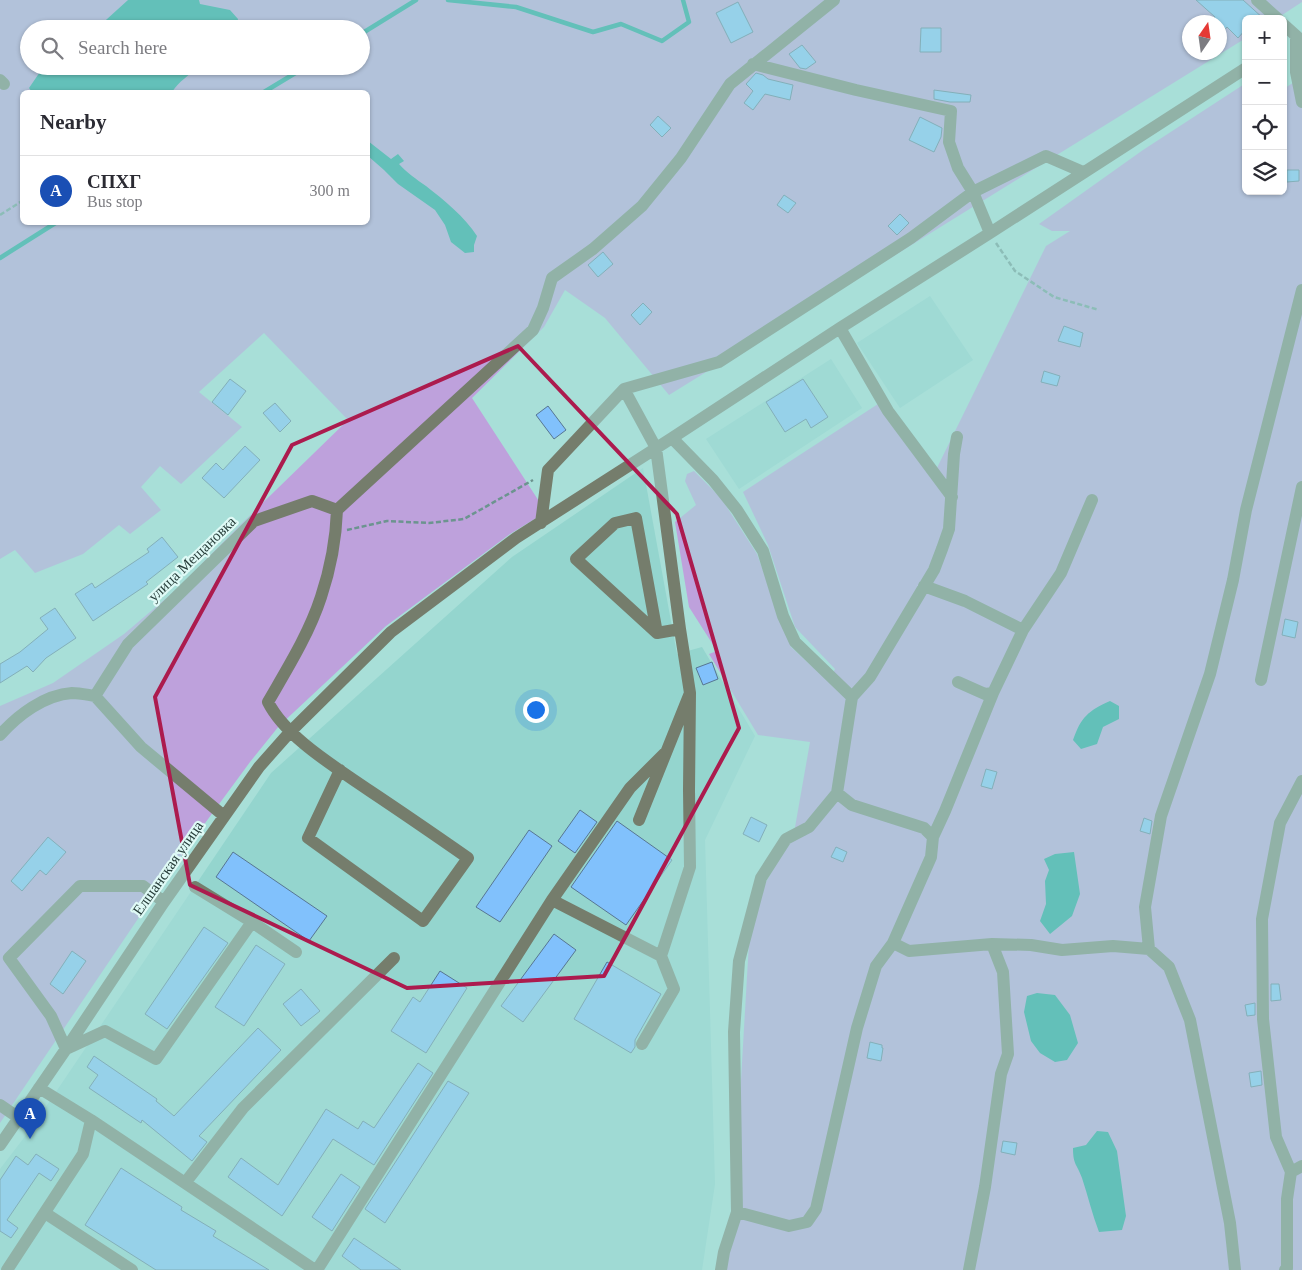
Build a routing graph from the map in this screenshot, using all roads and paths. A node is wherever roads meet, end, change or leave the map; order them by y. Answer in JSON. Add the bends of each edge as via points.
{"nodes":[{"id":1,"x":834,"y":0,"type":"edge"},
{"id":2,"x":1257,"y":0,"type":"edge"},
{"id":3,"x":1274,"y":15,"type":"edge"},
{"id":4,"x":1287,"y":27,"type":"edge"},
{"id":5,"x":1300,"y":36,"type":"edge"},
{"id":6,"x":1287,"y":42,"type":"edge"},
{"id":7,"x":753,"y":64,"type":"junction"},
{"id":8,"x":1242,"y":71,"type":"edge"},
{"id":9,"x":1302,"y":102,"type":"edge"},
{"id":10,"x":1083,"y":172,"type":"junction"},
{"id":11,"x":973,"y":192,"type":"junction"},
{"id":12,"x":20,"y":203,"type":"edge"},
{"id":13,"x":0,"y":215,"type":"edge"},
{"id":14,"x":990,"y":233,"type":"junction"},
{"id":15,"x":1302,"y":290,"type":"edge"},
{"id":16,"x":1099,"y":310,"type":"dead end"},
{"id":17,"x":840,"y":328,"type":"junction"},
{"id":18,"x":624,"y":389,"type":"junction"},
{"id":19,"x":956,"y":437,"type":"dead end"},
{"id":20,"x":672,"y":438,"type":"junction"},
{"id":21,"x":656,"y":448,"type":"junction"},
{"id":22,"x":548,"y":470,"type":"junction"},
{"id":23,"x":1302,"y":487,"type":"edge"},
{"id":24,"x":952,"y":497,"type":"junction"},
{"id":25,"x":1092,"y":500,"type":"dead end"},
{"id":26,"x":337,"y":510,"type":"junction"},
{"id":27,"x":540,"y":523,"type":"junction"},
{"id":28,"x":336,"y":532,"type":"junction"},
{"id":29,"x":924,"y":586,"type":"junction"},
{"id":30,"x":680,"y":629,"type":"junction"},
{"id":31,"x":1023,"y":630,"type":"junction"},
{"id":32,"x":657,"y":633,"type":"junction"},
{"id":33,"x":1261,"y":680,"type":"dead end"},
{"id":34,"x":958,"y":682,"type":"dead end"},
{"id":35,"x":690,"y":693,"type":"junction"},
{"id":36,"x":993,"y":693,"type":"junction"},
{"id":37,"x":96,"y":696,"type":"junction"},
{"id":38,"x":852,"y":697,"type":"junction"},
{"id":39,"x":2,"y":728,"type":"edge"},
{"id":40,"x":290,"y":732,"type":"junction"},
{"id":41,"x":666,"y":752,"type":"junction"},
{"id":42,"x":340,"y":770,"type":"junction"},
{"id":43,"x":1302,"y":781,"type":"edge"},
{"id":44,"x":837,"y":793,"type":"junction"},
{"id":45,"x":224,"y":816,"type":"junction"},
{"id":46,"x":639,"y":820,"type":"dead end"},
{"id":47,"x":932,"y":837,"type":"junction"},
{"id":48,"x":195,"y":887,"type":"dead end"},
{"id":49,"x":552,"y":900,"type":"junction"},
{"id":50,"x":164,"y":902,"type":"junction"},
{"id":51,"x":252,"y":922,"type":"junction"},
{"id":52,"x":894,"y":943,"type":"junction"},
{"id":53,"x":992,"y":944,"type":"junction"},
{"id":54,"x":1149,"y":949,"type":"junction"},
{"id":55,"x":296,"y":952,"type":"dead end"},
{"id":56,"x":661,"y":956,"type":"junction"},
{"id":57,"x":394,"y":958,"type":"dead end"},
{"id":58,"x":642,"y":1044,"type":"dead end"},
{"id":59,"x":66,"y":1049,"type":"junction"},
{"id":60,"x":39,"y":1088,"type":"junction"},
{"id":61,"x":0,"y":1105,"type":"edge"},
{"id":62,"x":19,"y":1118,"type":"junction"},
{"id":63,"x":91,"y":1120,"type":"junction"},
{"id":64,"x":0,"y":1145,"type":"edge"},
{"id":65,"x":1297,"y":1169,"type":"edge"},
{"id":66,"x":186,"y":1184,"type":"junction"},
{"id":67,"x":737,"y":1212,"type":"junction"},
{"id":68,"x":45,"y":1213,"type":"junction"},
{"id":69,"x":1286,"y":1269,"type":"edge"},
{"id":70,"x":7,"y":1270,"type":"edge"},
{"id":71,"x":132,"y":1270,"type":"edge"},
{"id":72,"x":316,"y":1270,"type":"edge"},
{"id":73,"x":721,"y":1270,"type":"edge"},
{"id":74,"x":969,"y":1270,"type":"edge"},
{"id":75,"x":1235,"y":1270,"type":"edge"}],
"edges":[{"from":1,"to":7,"type":"street"},
{"from":2,"to":3,"type":"street"},
{"from":4,"to":5,"type":"street"},
{"from":5,"to":6,"type":"street"},
{"from":5,"to":9,"type":"street","via":[[1296,72]]},
{"from":7,"to":11,"type":"street","via":[[951,111],[950,142],[958,168]]},
{"from":7,"to":26,"type":"street","via":[[730,84],[681,158],[642,206],[593,249],[552,278],[533,330]]},
{"from":8,"to":10,"type":"street","name":"Елшанская улица"},
{"from":10,"to":11,"type":"street","via":[[1046,156]]},
{"from":10,"to":14,"type":"street","name":"Елшанская улица"},
{"from":11,"to":14,"type":"street"},
{"from":11,"to":18,"type":"street","via":[[911,238],[718,362]]},
{"from":12,"to":13,"type":"path"},
{"from":14,"to":16,"type":"path","via":[[1015,271],[1054,298]]},
{"from":14,"to":17,"type":"street","name":"Елшанская улица"},
{"from":15,"to":54,"type":"street","via":[[1246,510],[1210,674],[1161,816],[1145,907]]},
{"from":17,"to":20,"type":"street","name":"Елшанская улица"},
{"from":17,"to":24,"type":"street","via":[[888,411]]},
{"from":18,"to":21,"type":"street"},
{"from":18,"to":22,"type":"street"},
{"from":19,"to":24,"type":"street"},
{"from":20,"to":21,"type":"street","name":"Елшанская улица"},
{"from":20,"to":38,"type":"street","via":[[713,480],[763,551],[783,616],[795,642]]},
{"from":21,"to":27,"type":"street","name":"Елшанская улица"},
{"from":21,"to":30,"type":"street"},
{"from":22,"to":27,"type":"street"},
{"from":22,"to":28,"type":"path","via":[[464,519],[429,523],[387,521]]},
{"from":23,"to":33,"type":"street"},
{"from":24,"to":29,"type":"street","via":[[949,529],[934,570]]},
{"from":25,"to":31,"type":"street","via":[[1061,573]]},
{"from":26,"to":28,"type":"street"},
{"from":26,"to":37,"type":"street","name":"улица Мещановка","via":[[312,501],[254,521],[128,644]]},
{"from":27,"to":40,"type":"street","name":"Елшанская улица","via":[[390,632]]},
{"from":28,"to":40,"type":"street","via":[[321,597],[300,647],[268,702]]},
{"from":29,"to":31,"type":"street","via":[[965,601]]},
{"from":29,"to":38,"type":"street","via":[[870,678]]},
{"from":30,"to":32,"type":"street"},
{"from":30,"to":35,"type":"street"},
{"from":31,"to":36,"type":"street"},
{"from":32,"to":32,"type":"street","via":[[576,559],[615,523],[636,518]]},
{"from":34,"to":36,"type":"street","via":[[985,694]]},
{"from":35,"to":41,"type":"street"},
{"from":35,"to":56,"type":"street","via":[[690,867]]},
{"from":36,"to":47,"type":"street"},
{"from":37,"to":39,"type":"street","via":[[73,693],[48,699]]},
{"from":37,"to":45,"type":"street","via":[[141,747]]},
{"from":38,"to":44,"type":"street"},
{"from":40,"to":42,"type":"street"},
{"from":40,"to":45,"type":"street","name":"Елшанская улица","via":[[259,767]]},
{"from":41,"to":46,"type":"street"},
{"from":41,"to":49,"type":"street","via":[[630,788]]},
{"from":42,"to":42,"type":"street","via":[[468,858],[422,921],[308,838]]},
{"from":43,"to":65,"type":"street","via":[[1280,823],[1262,919],[1263,1019],[1276,1138]]},
{"from":44,"to":47,"type":"street","via":[[852,805],[924,828]]},
{"from":44,"to":67,"type":"street","via":[[809,827],[786,839],[761,878],[739,961],[734,1032]]},
{"from":45,"to":50,"type":"street","name":"Елшанская улица"},
{"from":47,"to":52,"type":"street","via":[[930,857]]},
{"from":48,"to":51,"type":"street"},
{"from":49,"to":56,"type":"street"},
{"from":49,"to":72,"type":"street"},
{"from":50,"to":59,"type":"street","name":"Елшанская улица"},
{"from":50,"to":59,"type":"street","via":[[143,886],[80,886],[8,958],[51,1016]]},
{"from":51,"to":55,"type":"street"},
{"from":51,"to":59,"type":"street","via":[[156,1059],[105,1031]]},
{"from":52,"to":53,"type":"street","via":[[909,951]]},
{"from":52,"to":67,"type":"street","via":[[876,966],[857,1028],[816,1209],[806,1222],[789,1226]]},
{"from":53,"to":54,"type":"street","via":[[1062,950],[1113,946]]},
{"from":53,"to":74,"type":"street","via":[[1002,972],[1008,1054],[1001,1074]]},
{"from":54,"to":75,"type":"street","via":[[1169,967],[1190,1020],[1228,1214]]},
{"from":56,"to":58,"type":"street","via":[[674,989]]},
{"from":57,"to":66,"type":"street","via":[[243,1108]]},
{"from":59,"to":60,"type":"street","name":"Елшанская улица"},
{"from":60,"to":62,"type":"street","name":"Елшанская улица"},
{"from":60,"to":63,"type":"street"},
{"from":61,"to":62,"type":"street"},
{"from":62,"to":64,"type":"street","name":"Елшанская улица"},
{"from":63,"to":66,"type":"street"},
{"from":63,"to":68,"type":"street","via":[[83,1154]]},
{"from":65,"to":69,"type":"street","via":[[1287,1199]]},
{"from":66,"to":72,"type":"street"},
{"from":67,"to":73,"type":"street"},
{"from":68,"to":70,"type":"street"},
{"from":68,"to":71,"type":"street"}]}
